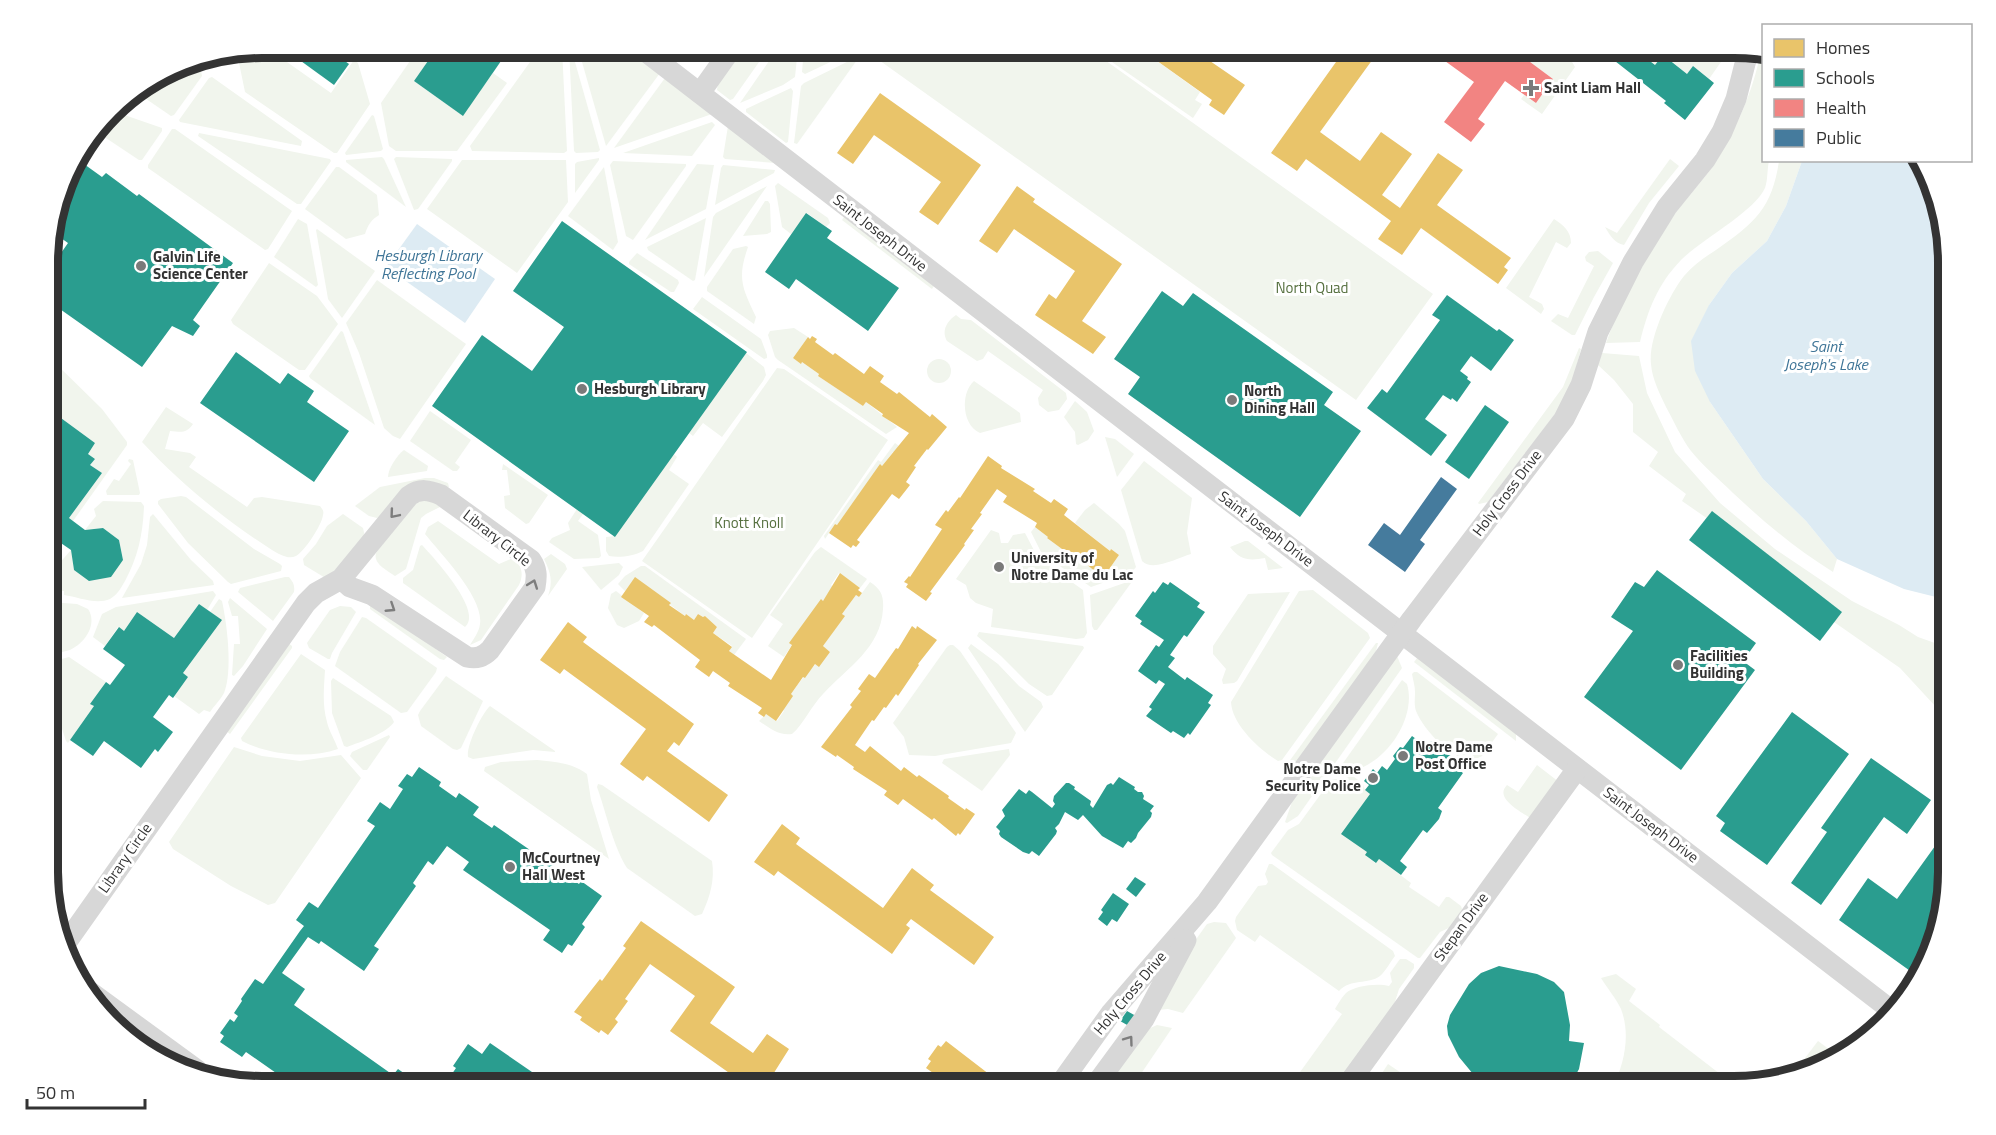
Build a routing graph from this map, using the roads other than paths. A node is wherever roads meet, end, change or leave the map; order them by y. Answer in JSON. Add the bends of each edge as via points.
{"nodes":[{"id":1,"x":655,"y":59,"type":"edge"},
{"id":2,"x":724,"y":59,"type":"edge"},
{"id":3,"x":1746,"y":59,"type":"edge"},
{"id":4,"x":700,"y":93,"type":"junction"},
{"id":5,"x":341,"y":579,"type":"junction"},
{"id":6,"x":1402,"y":632,"type":"junction"},
{"id":7,"x":1577,"y":768,"type":"junction"},
{"id":8,"x":1207,"y":902,"type":"junction"},
{"id":9,"x":69,"y":938,"type":"edge"},
{"id":10,"x":107,"y":1004,"type":"edge"},
{"id":11,"x":1887,"y":1006,"type":"edge"},
{"id":12,"x":185,"y":1061,"type":"edge"},
{"id":13,"x":1066,"y":1076,"type":"edge"},
{"id":14,"x":1102,"y":1076,"type":"edge"},
{"id":15,"x":1354,"y":1076,"type":"edge"}],
"edges":[{"from":1,"to":4,"type":"street","name":"Saint Joseph Drive"},
{"from":2,"to":4,"type":"street"},
{"from":3,"to":6,"type":"street","name":"Holy Cross Drive","via":[[1722,132],[1667,207],[1634,262],[1598,333],[1581,385],[1564,419]]},
{"from":4,"to":6,"type":"street","name":"Saint Joseph Drive"},
{"from":5,"to":5,"type":"street","name":"Library Circle","one_way":true,"via":[[474,659],[490,650],[537,578],[531,560],[441,495],[420,490],[409,496]]},
{"from":5,"to":9,"type":"street","name":"Library Circle","via":[[315,593],[306,603]]},
{"from":6,"to":7,"type":"street","name":"Saint Joseph Drive"},
{"from":6,"to":8,"type":"street","name":"Holy Cross Drive"},
{"from":7,"to":11,"type":"street","name":"Saint Joseph Drive"},
{"from":7,"to":15,"type":"street","name":"Stepan Drive"},
{"from":8,"to":13,"type":"street","name":"Holy Cross Drive","via":[[1111,1013]]},
{"from":14,"to":8,"type":"street","name":"Holy Cross Drive","one_way":true,"via":[[1144,1019]]},
{"from":10,"to":12,"type":"street"}]}
